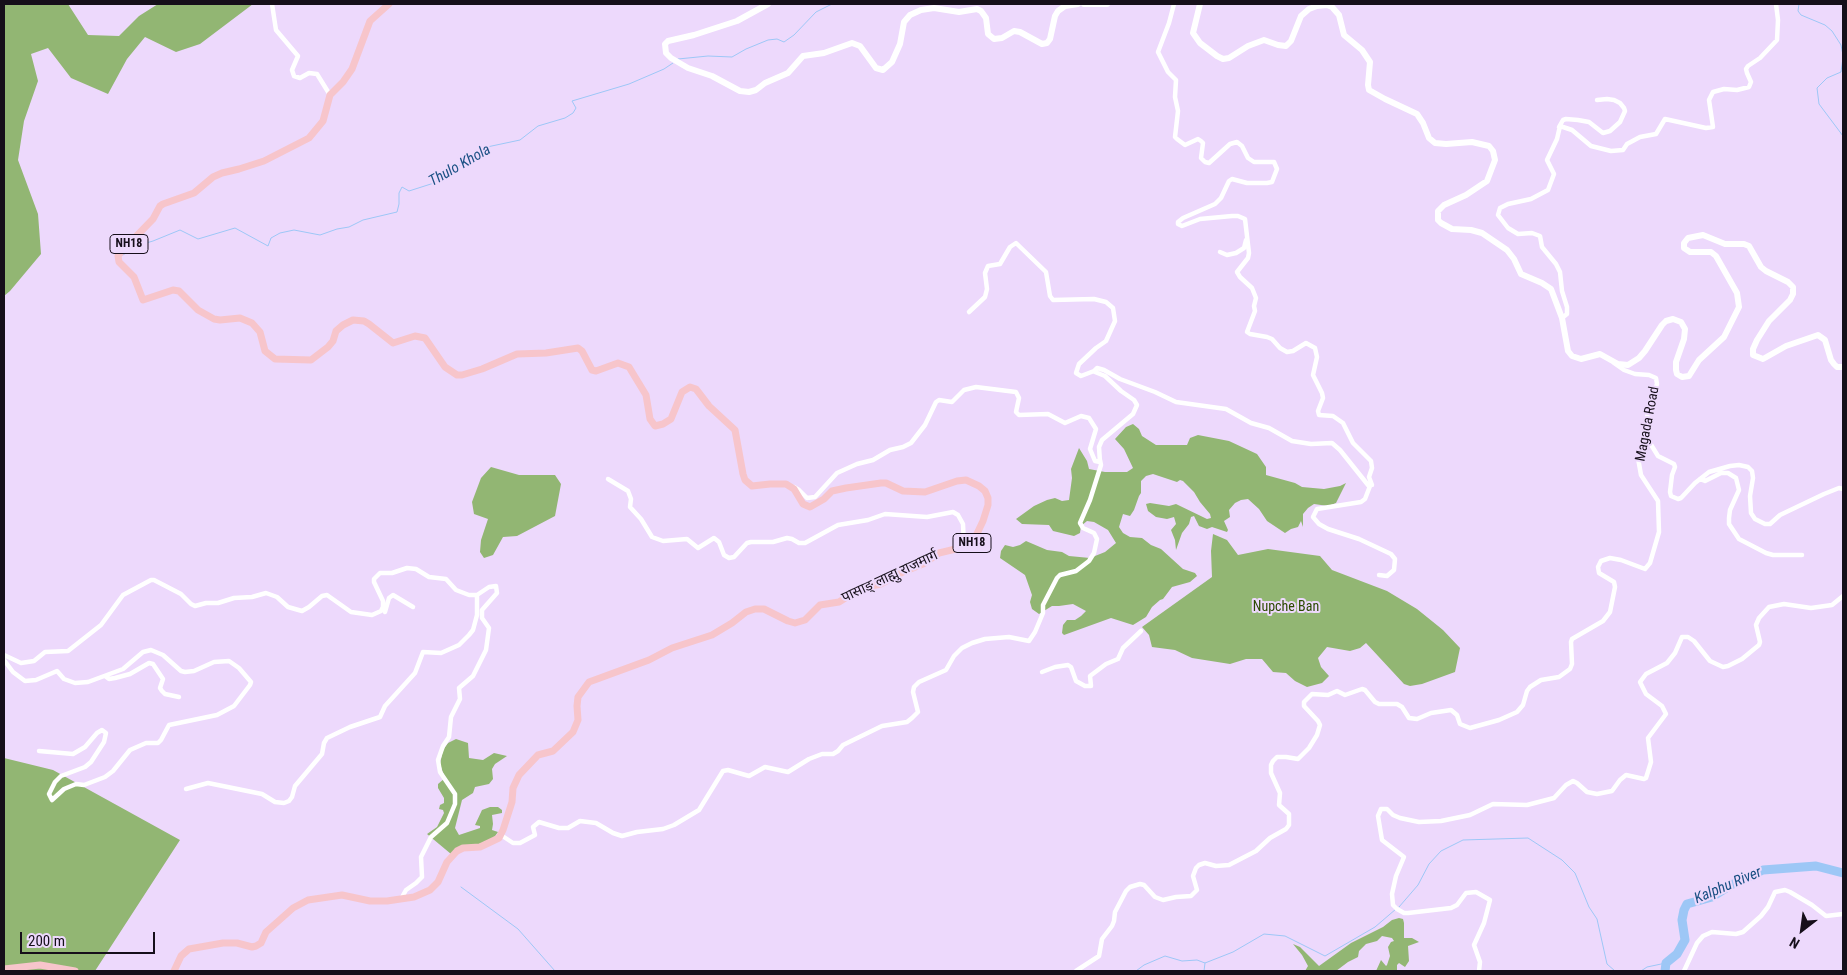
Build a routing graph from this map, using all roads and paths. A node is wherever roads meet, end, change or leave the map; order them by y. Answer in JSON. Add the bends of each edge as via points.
{"nodes":[{"id":1,"x":272,"y":4,"type":"edge"},
{"id":2,"x":389,"y":4,"type":"edge"},
{"id":3,"x":768,"y":4,"type":"edge"},
{"id":4,"x":1078,"y":4,"type":"edge"},
{"id":5,"x":1084,"y":4,"type":"edge"},
{"id":6,"x":1107,"y":4,"type":"edge"},
{"id":7,"x":1174,"y":4,"type":"edge"},
{"id":8,"x":1200,"y":4,"type":"edge"},
{"id":9,"x":1776,"y":4,"type":"edge"},
{"id":10,"x":330,"y":95,"type":"junction"},
{"id":11,"x":1597,"y":100,"type":"dead end"},
{"id":12,"x":1559,"y":128,"type":"junction"},
{"id":13,"x":1247,"y":239,"type":"junction"},
{"id":14,"x":1220,"y":252,"type":"dead end"},
{"id":15,"x":969,"y":312,"type":"dead end"},
{"id":16,"x":1562,"y":318,"type":"junction"},
{"id":17,"x":1613,"y":362,"type":"junction"},
{"id":18,"x":1843,"y":367,"type":"edge"},
{"id":19,"x":1094,"y":370,"type":"junction"},
{"id":20,"x":1644,"y":438,"type":"junction"},
{"id":21,"x":1100,"y":460,"type":"junction"},
{"id":22,"x":608,"y":479,"type":"dead end"},
{"id":23,"x":1700,"y":479,"type":"junction"},
{"id":24,"x":1370,"y":486,"type":"junction"},
{"id":25,"x":792,"y":487,"type":"junction"},
{"id":26,"x":1843,"y":489,"type":"edge"},
{"id":27,"x":964,"y":547,"type":"junction"},
{"id":28,"x":1802,"y":555,"type":"dead end"},
{"id":29,"x":1379,"y":575,"type":"dead end"},
{"id":30,"x":477,"y":595,"type":"junction"},
{"id":31,"x":1843,"y":596,"type":"edge"},
{"id":32,"x":413,"y":607,"type":"dead end"},
{"id":33,"x":385,"y":612,"type":"dead end"},
{"id":34,"x":1141,"y":631,"type":"dead end"},
{"id":35,"x":4,"y":655,"type":"edge"},
{"id":36,"x":4,"y":660,"type":"edge"},
{"id":37,"x":1042,"y":672,"type":"dead end"},
{"id":38,"x":105,"y":676,"type":"junction"},
{"id":39,"x":179,"y":697,"type":"dead end"},
{"id":40,"x":38,"y":751,"type":"dead end"},
{"id":41,"x":186,"y":790,"type":"dead end"},
{"id":42,"x":501,"y":835,"type":"junction"},
{"id":43,"x":401,"y":899,"type":"junction"},
{"id":44,"x":1843,"y":914,"type":"edge"},
{"id":45,"x":4,"y":969,"type":"edge"},
{"id":46,"x":75,"y":971,"type":"edge"},
{"id":47,"x":174,"y":971,"type":"edge"},
{"id":48,"x":1076,"y":971,"type":"edge"},
{"id":49,"x":1479,"y":971,"type":"edge"},
{"id":50,"x":1684,"y":971,"type":"edge"}],
"edges":[{"from":1,"to":10,"type":"street","via":[[276,30],[298,56],[292,70],[294,76],[300,78],[309,73],[317,74]]},
{"from":2,"to":10,"type":"main road","number":"NH18","via":[[370,20],[352,69]]},
{"from":3,"to":4,"type":"street","via":[[737,21],[668,41],[665,49],[676,61],[697,72],[749,92],[788,73],[803,56],[852,43],[860,46],[876,68],[883,70],[892,62],[900,44],[904,22],[921,10],[981,10],[986,18],[988,34],[994,39],[1014,31],[1042,44],[1050,39],[1058,11]]},
{"from":5,"to":6,"type":"street"},
{"from":7,"to":13,"type":"street","via":[[1158,52],[1177,83],[1176,139],[1185,145],[1198,139],[1201,141],[1205,162],[1237,142],[1248,158],[1254,162],[1274,162],[1276,169],[1272,182],[1247,183],[1232,179],[1215,204],[1183,218],[1178,224],[1238,216],[1246,221]]},
{"from":8,"to":16,"type":"street","via":[[1193,33],[1200,44],[1224,59],[1264,40],[1286,46],[1301,16],[1327,5],[1334,9],[1339,15],[1342,32],[1370,62],[1369,90],[1417,114],[1435,143],[1472,142],[1489,146],[1493,151],[1495,160],[1487,181],[1444,204],[1438,211],[1438,220],[1452,229],[1482,233],[1507,250],[1521,274],[1551,289]]},
{"from":9,"to":12,"type":"street","via":[[1777,40],[1746,69],[1751,82],[1749,88],[1718,90],[1711,95],[1709,105],[1713,127],[1665,119],[1656,134],[1640,137],[1623,150],[1611,151],[1591,146],[1566,127]]},
{"from":10,"to":25,"type":"main road","number":"NH18","via":[[322,121],[309,138],[264,161],[213,177],[194,193],[160,206],[154,219],[118,256],[119,262],[138,282],[143,300],[167,291],[179,291],[198,310],[214,319],[240,318],[252,323],[260,332],[268,354],[275,359],[310,360],[328,347],[336,330],[353,320],[369,324],[393,343],[415,336],[424,338],[445,367],[457,375],[517,354],[578,348],[592,370],[618,363],[629,367],[646,395],[650,420],[655,426],[671,419],[684,389],[696,389],[709,406],[736,430],[743,474],[748,484],[786,484]]},
{"from":11,"to":12,"type":"street","via":[[1614,100],[1624,108],[1620,122],[1610,132],[1603,133],[1589,122],[1569,119],[1563,120]]},
{"from":12,"to":16,"type":"street","via":[[1547,160],[1554,174],[1549,188],[1531,199],[1503,206],[1498,215],[1513,233],[1540,236],[1542,247],[1560,272],[1568,307],[1566,316]]},
{"from":13,"to":14,"type":"street","via":[[1244,248],[1236,253],[1227,255]]},
{"from":13,"to":24,"type":"street","via":[[1248,258],[1237,272],[1252,288],[1256,298],[1247,332],[1272,339],[1288,352],[1306,343],[1315,348],[1317,357],[1313,376],[1322,393],[1319,415],[1333,416],[1343,423],[1353,443],[1371,462]]},
{"from":15,"to":19,"type":"street","via":[[985,297],[988,266],[1000,264],[1016,243],[1046,272],[1053,300],[1094,300],[1106,302],[1113,308],[1114,321],[1106,341],[1080,364],[1076,373],[1081,376]]},
{"from":16,"to":17,"type":"street","via":[[1570,354],[1581,359],[1600,354]]},
{"from":17,"to":18,"type":"street","via":[[1623,366],[1636,360],[1662,325],[1675,320],[1686,329],[1676,370],[1680,376],[1687,377],[1699,360],[1724,337],[1739,307],[1738,298],[1713,254],[1687,252],[1684,248],[1688,238],[1703,235],[1725,244],[1749,246],[1766,271],[1793,286],[1790,300],[1756,340],[1753,355],[1763,359],[1786,346],[1818,335],[1825,340],[1834,364]]},
{"from":17,"to":20,"type":"street","name":"Magada Road","via":[[1624,370],[1656,378]]},
{"from":19,"to":21,"type":"street","via":[[1137,405],[1133,414],[1102,440],[1098,450]]},
{"from":19,"to":24,"type":"street","via":[[1104,370],[1176,402],[1226,409],[1292,441],[1332,443]]},
{"from":20,"to":23,"type":"street","via":[[1658,456],[1674,464],[1671,496],[1681,498]]},
{"from":20,"to":48,"type":"street","name":"Magada Road","via":[[1638,458],[1639,469],[1658,501],[1659,521],[1650,563],[1642,569],[1621,560],[1610,558],[1601,561],[1599,572],[1614,582],[1615,587],[1610,612],[1572,639],[1570,669],[1530,687],[1517,712],[1470,728],[1460,724],[1451,710],[1409,718],[1402,707],[1379,704],[1365,690],[1345,695],[1337,691],[1328,695],[1312,694],[1304,706],[1320,725],[1318,735],[1298,759],[1277,757],[1271,765],[1280,793],[1279,805],[1289,814],[1286,829],[1230,865],[1199,865],[1193,876],[1197,890],[1190,896],[1163,900],[1155,897],[1144,885],[1130,887],[1115,912],[1112,926],[1104,934],[1099,956]]},
{"from":21,"to":25,"type":"street","via":[[1095,461],[1090,449],[1096,429],[1089,418],[1081,416],[1065,423],[1048,414],[1019,415],[1016,412],[1019,398],[1016,392],[976,387],[964,390],[952,402],[936,402],[912,443],[837,473],[815,497],[806,498]]},
{"from":21,"to":42,"type":"street","via":[[1090,500],[1080,522],[1097,539],[1089,560],[1076,571],[1057,578],[1042,605],[1043,613],[1029,641],[1009,637],[985,638],[962,648],[946,670],[919,682],[913,692],[918,712],[907,722],[882,726],[843,745],[833,754],[809,759],[788,772],[765,767],[749,776],[723,771],[699,810],[663,829],[622,836],[596,823],[580,821],[568,828],[558,828],[539,822],[533,827],[535,835],[520,843]]},
{"from":22,"to":27,"type":"street","via":[[628,491],[630,507],[652,538],[663,541],[687,539],[698,548],[714,538],[729,558],[747,543],[787,538],[805,543],[838,525],[885,514],[927,517],[952,512],[963,524]]},
{"from":23,"to":26,"type":"street","via":[[1722,467],[1748,467],[1753,481],[1751,513],[1755,519],[1768,525],[1791,509]]},
{"from":23,"to":28,"type":"street","via":[[1705,481],[1721,473],[1736,478],[1739,490],[1730,510],[1729,524],[1739,539],[1773,555]]},
{"from":24,"to":29,"type":"street","via":[[1361,502],[1318,509],[1313,517],[1328,529],[1359,538],[1391,554],[1395,559],[1394,570],[1387,576]]},
{"from":25,"to":27,"type":"main road","number":"NH18","via":[[803,504],[810,507],[832,491],[846,488],[886,483],[903,491],[925,492],[957,480],[966,480],[985,491],[988,506],[976,537]]},
{"from":27,"to":42,"type":"main road","name":"पासाङ् लाह्मु राजमार्ग","number":"NH18","via":[[939,553],[881,584],[861,588],[840,602],[820,605],[800,622],[788,621],[764,609],[746,612],[712,635],[589,682],[578,697],[578,720],[573,732],[552,751],[538,755],[519,774]]},
{"from":30,"to":35,"type":"street","via":[[469,596],[456,590],[446,579],[428,577],[416,569],[407,568],[377,574],[374,582],[383,606],[378,613],[365,615],[345,609],[327,595],[302,611],[288,607],[277,597],[266,593],[195,606],[181,594],[151,580],[123,595],[101,625],[74,648],[45,652],[34,661],[21,663]]},
{"from":30,"to":41,"type":"street","via":[[477,615],[469,635],[459,645],[441,653],[423,652],[415,673],[385,706],[380,717],[328,738],[322,754],[295,786],[289,801],[275,802],[262,794],[208,783]]},
{"from":30,"to":43,"type":"street","via":[[489,587],[496,586],[498,590],[482,610],[482,618],[489,628],[488,644],[476,672],[459,688],[460,699],[451,717],[450,737],[438,760],[440,772],[454,794],[454,804],[447,822],[431,837],[420,857],[422,876]]},
{"from":31,"to":49,"type":"street","via":[[1832,605],[1812,608],[1791,604],[1769,607],[1756,625],[1759,645],[1728,666],[1710,661],[1694,641],[1682,637],[1667,662],[1646,674],[1640,682],[1646,694],[1662,706],[1666,714],[1648,738],[1651,762],[1644,779],[1626,775],[1612,791],[1597,794],[1587,792],[1572,781],[1554,798],[1527,805],[1493,804],[1470,815],[1441,821],[1414,821],[1393,815],[1387,809],[1381,810],[1378,816],[1382,840],[1404,857],[1392,894],[1396,909],[1404,913],[1448,909],[1457,905],[1466,893],[1476,892],[1490,900],[1474,945],[1480,962]]},
{"from":32,"to":33,"type":"street","via":[[392,595],[388,598]]},
{"from":34,"to":37,"type":"street","via":[[1123,648],[1118,659],[1090,676],[1091,686],[1076,681],[1068,665]]},
{"from":36,"to":38,"type":"street","via":[[25,681],[57,671],[64,679],[75,683]]},
{"from":38,"to":39,"type":"street","via":[[115,678],[130,674],[149,663],[163,679],[160,688],[164,694]]},
{"from":38,"to":40,"type":"street","via":[[123,669],[143,652],[151,650],[186,672],[214,662],[229,661],[239,668],[250,685],[234,706],[217,715],[170,725],[161,740],[146,742],[130,750],[105,777],[64,788],[52,800],[50,794],[55,782],[91,762],[106,733],[102,730],[97,733],[85,747],[73,754]]},
{"from":42,"to":43,"type":"main road","via":[[480,847],[457,851],[447,862],[435,886],[414,897]]},
{"from":43,"to":47,"type":"main road","via":[[370,901],[342,895],[308,900],[293,908],[266,932],[256,946],[223,943],[189,949],[180,956]]},
{"from":44,"to":50,"type":"street","via":[[1826,916],[1790,892],[1775,892],[1761,916],[1743,932],[1712,932],[1703,936]]},
{"from":45,"to":46,"type":"main road","via":[[40,964]]}]}
